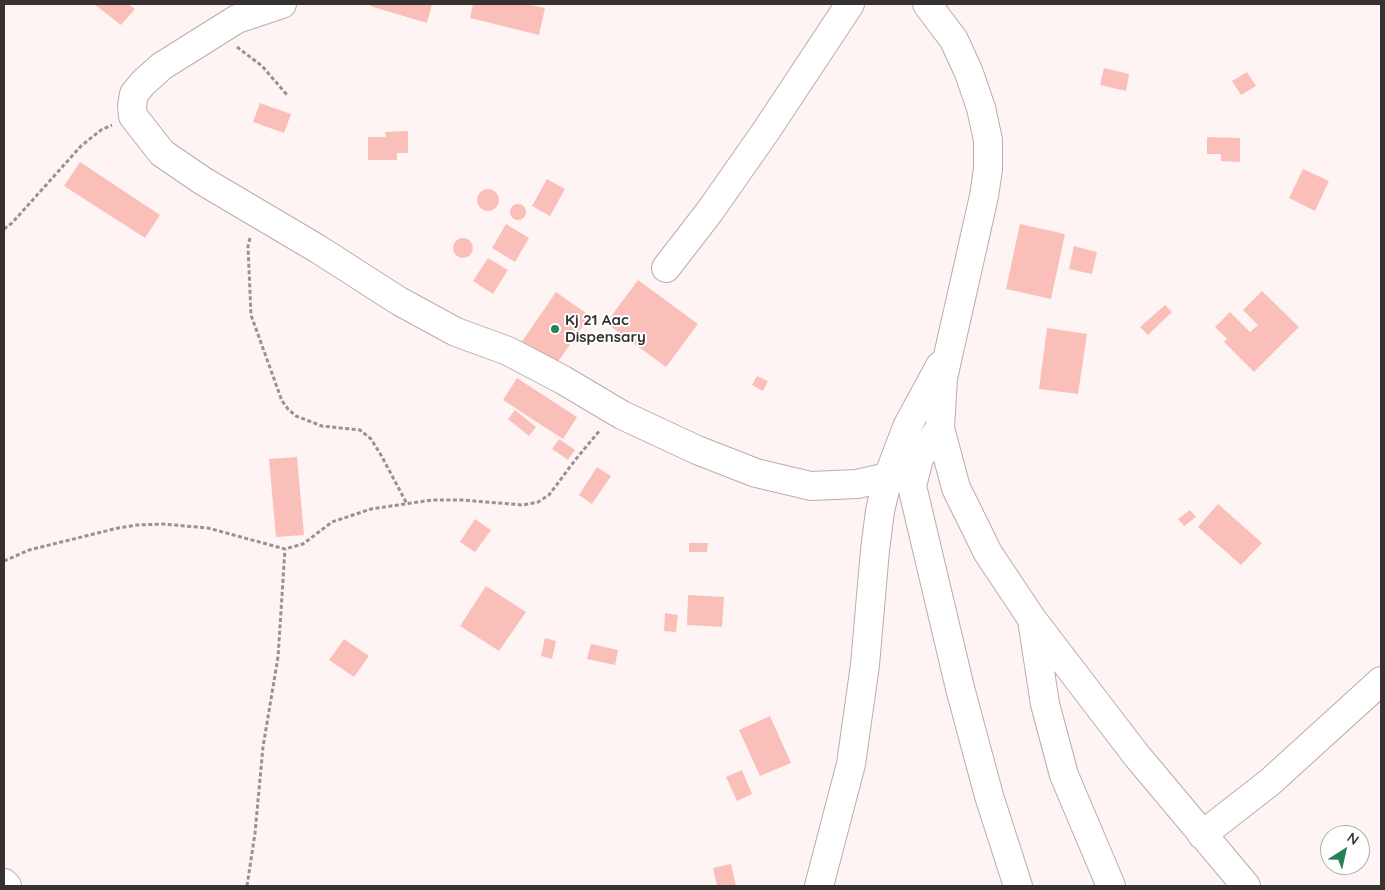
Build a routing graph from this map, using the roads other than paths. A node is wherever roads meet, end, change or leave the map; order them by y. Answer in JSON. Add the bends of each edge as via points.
{"nodes":[{"id":1,"x":282,"y":4,"type":"edge"},
{"id":2,"x":850,"y":4,"type":"edge"},
{"id":3,"x":927,"y":4,"type":"edge"},
{"id":4,"x":666,"y":268,"type":"dead end"},
{"id":5,"x":949,"y":349,"type":"junction"},
{"id":6,"x":940,"y":428,"type":"junction"},
{"id":7,"x":888,"y":477,"type":"junction"},
{"id":8,"x":1032,"y":619,"type":"junction"},
{"id":9,"x":1381,"y":680,"type":"edge"},
{"id":10,"x":1202,"y":834,"type":"junction"},
{"id":11,"x":4,"y":883,"type":"edge"},
{"id":12,"x":7,"y":886,"type":"edge"},
{"id":13,"x":819,"y":886,"type":"edge"},
{"id":14,"x":1018,"y":886,"type":"edge"},
{"id":15,"x":1111,"y":886,"type":"edge"},
{"id":16,"x":1246,"y":886,"type":"edge"}],
"edges":[{"from":1,"to":7,"type":"street","via":[[237,19],[217,31],[162,66],[134,94],[133,116],[162,153],[399,301],[456,332],[508,351],[622,415],[697,450],[756,473],[811,486],[857,484]]},
{"from":2,"to":4,"type":"street","via":[[710,211]]},
{"from":3,"to":5,"type":"street","via":[[954,40],[966,65],[988,140],[984,196]]},
{"from":5,"to":6,"type":"street","via":[[943,378]]},
{"from":5,"to":7,"type":"street","via":[[907,428]]},
{"from":6,"to":8,"type":"street","via":[[956,488],[988,553]]},
{"from":6,"to":14,"type":"street","via":[[919,458],[912,486],[960,688],[989,796]]},
{"from":7,"to":13,"type":"street","via":[[880,511],[865,665],[851,764]]},
{"from":8,"to":10,"type":"street","via":[[1137,756]]},
{"from":8,"to":15,"type":"street","via":[[1045,704],[1064,775]]},
{"from":9,"to":10,"type":"street","via":[[1270,782]]},
{"from":10,"to":16,"type":"street"},
{"from":11,"to":12,"type":"street"}]}
